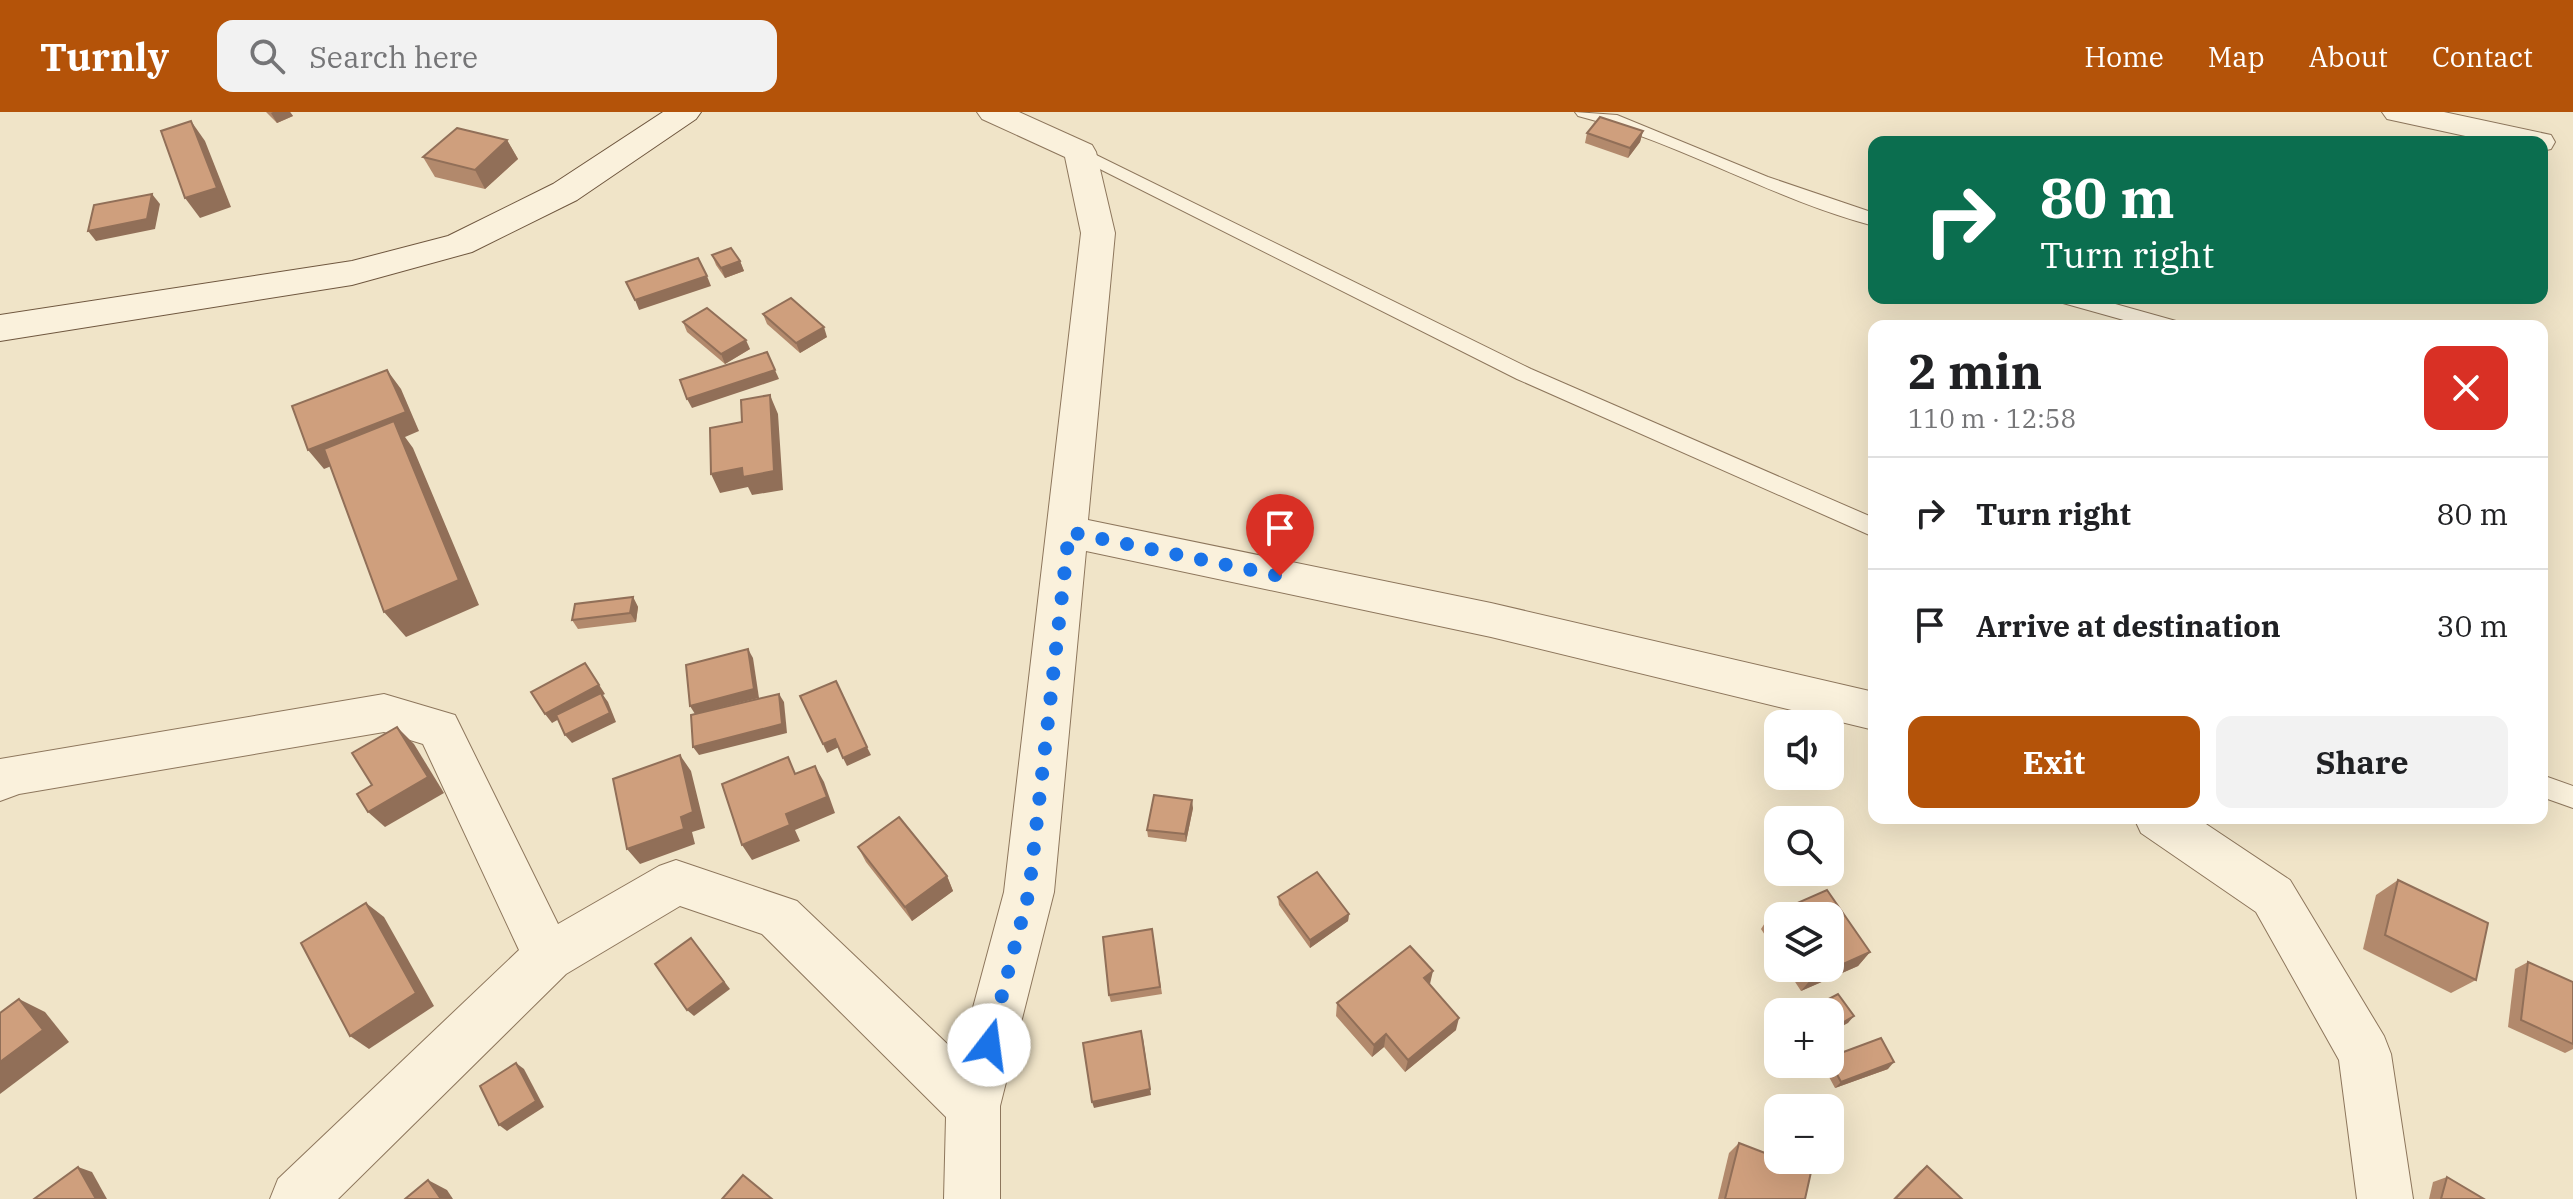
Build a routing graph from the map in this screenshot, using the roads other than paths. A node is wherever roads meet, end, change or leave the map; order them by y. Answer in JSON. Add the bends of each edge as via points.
{"nodes":[{"id":1,"x":685,"y":112,"type":"edge"},
{"id":2,"x":993,"y":112,"type":"edge"},
{"id":3,"x":1584,"y":112,"type":"edge"},
{"id":4,"x":2398,"y":112,"type":"edge"},
{"id":5,"x":2512,"y":136,"type":"edge"},
{"id":6,"x":2548,"y":144,"type":"edge"},
{"id":7,"x":2573,"y":149,"type":"edge"},
{"id":8,"x":1080,"y":152,"type":"junction"},
{"id":9,"x":1868,"y":218,"type":"edge"},
{"id":10,"x":2091,"y":304,"type":"edge"},
{"id":11,"x":2148,"y":320,"type":"edge"},
{"id":12,"x":0,"y":329,"type":"edge"},
{"id":13,"x":1868,"y":525,"type":"edge"},
{"id":14,"x":1069,"y":532,"type":"junction"},
{"id":15,"x":1868,"y":710,"type":"edge"},
{"id":16,"x":0,"y":781,"type":"edge"},
{"id":17,"x":2548,"y":788,"type":"edge"},
{"id":18,"x":2573,"y":797,"type":"edge"},
{"id":19,"x":2167,"y":824,"type":"edge"},
{"id":20,"x":548,"y":957,"type":"junction"},
{"id":21,"x":973,"y":1106,"type":"junction"},
{"id":22,"x":298,"y":1199,"type":"edge"},
{"id":23,"x":972,"y":1199,"type":"edge"},
{"id":24,"x":2385,"y":1199,"type":"edge"}],
"edges":[{"from":1,"to":12,"type":"street","via":[[565,192],[460,244],[352,273]]},
{"from":2,"to":8,"type":"street"},
{"from":3,"to":9,"type":"lane"},
{"from":4,"to":5,"type":"street"},
{"from":6,"to":7,"type":"street"},
{"from":8,"to":13,"type":"lane","via":[[1524,374]]},
{"from":8,"to":14,"type":"street","via":[[1098,233]]},
{"from":10,"to":11,"type":"lane"},
{"from":14,"to":15,"type":"street","via":[[1491,620]]},
{"from":14,"to":21,"type":"street","via":[[1029,892]]},
{"from":16,"to":20,"type":"street","via":[[384,713],[439,729]]},
{"from":17,"to":18,"type":"lane"},
{"from":19,"to":24,"type":"street","via":[[2273,896],[2365,1054]]},
{"from":20,"to":21,"type":"street","via":[[676,882],[779,917]]},
{"from":20,"to":22,"type":"street"},
{"from":21,"to":23,"type":"street"}]}
